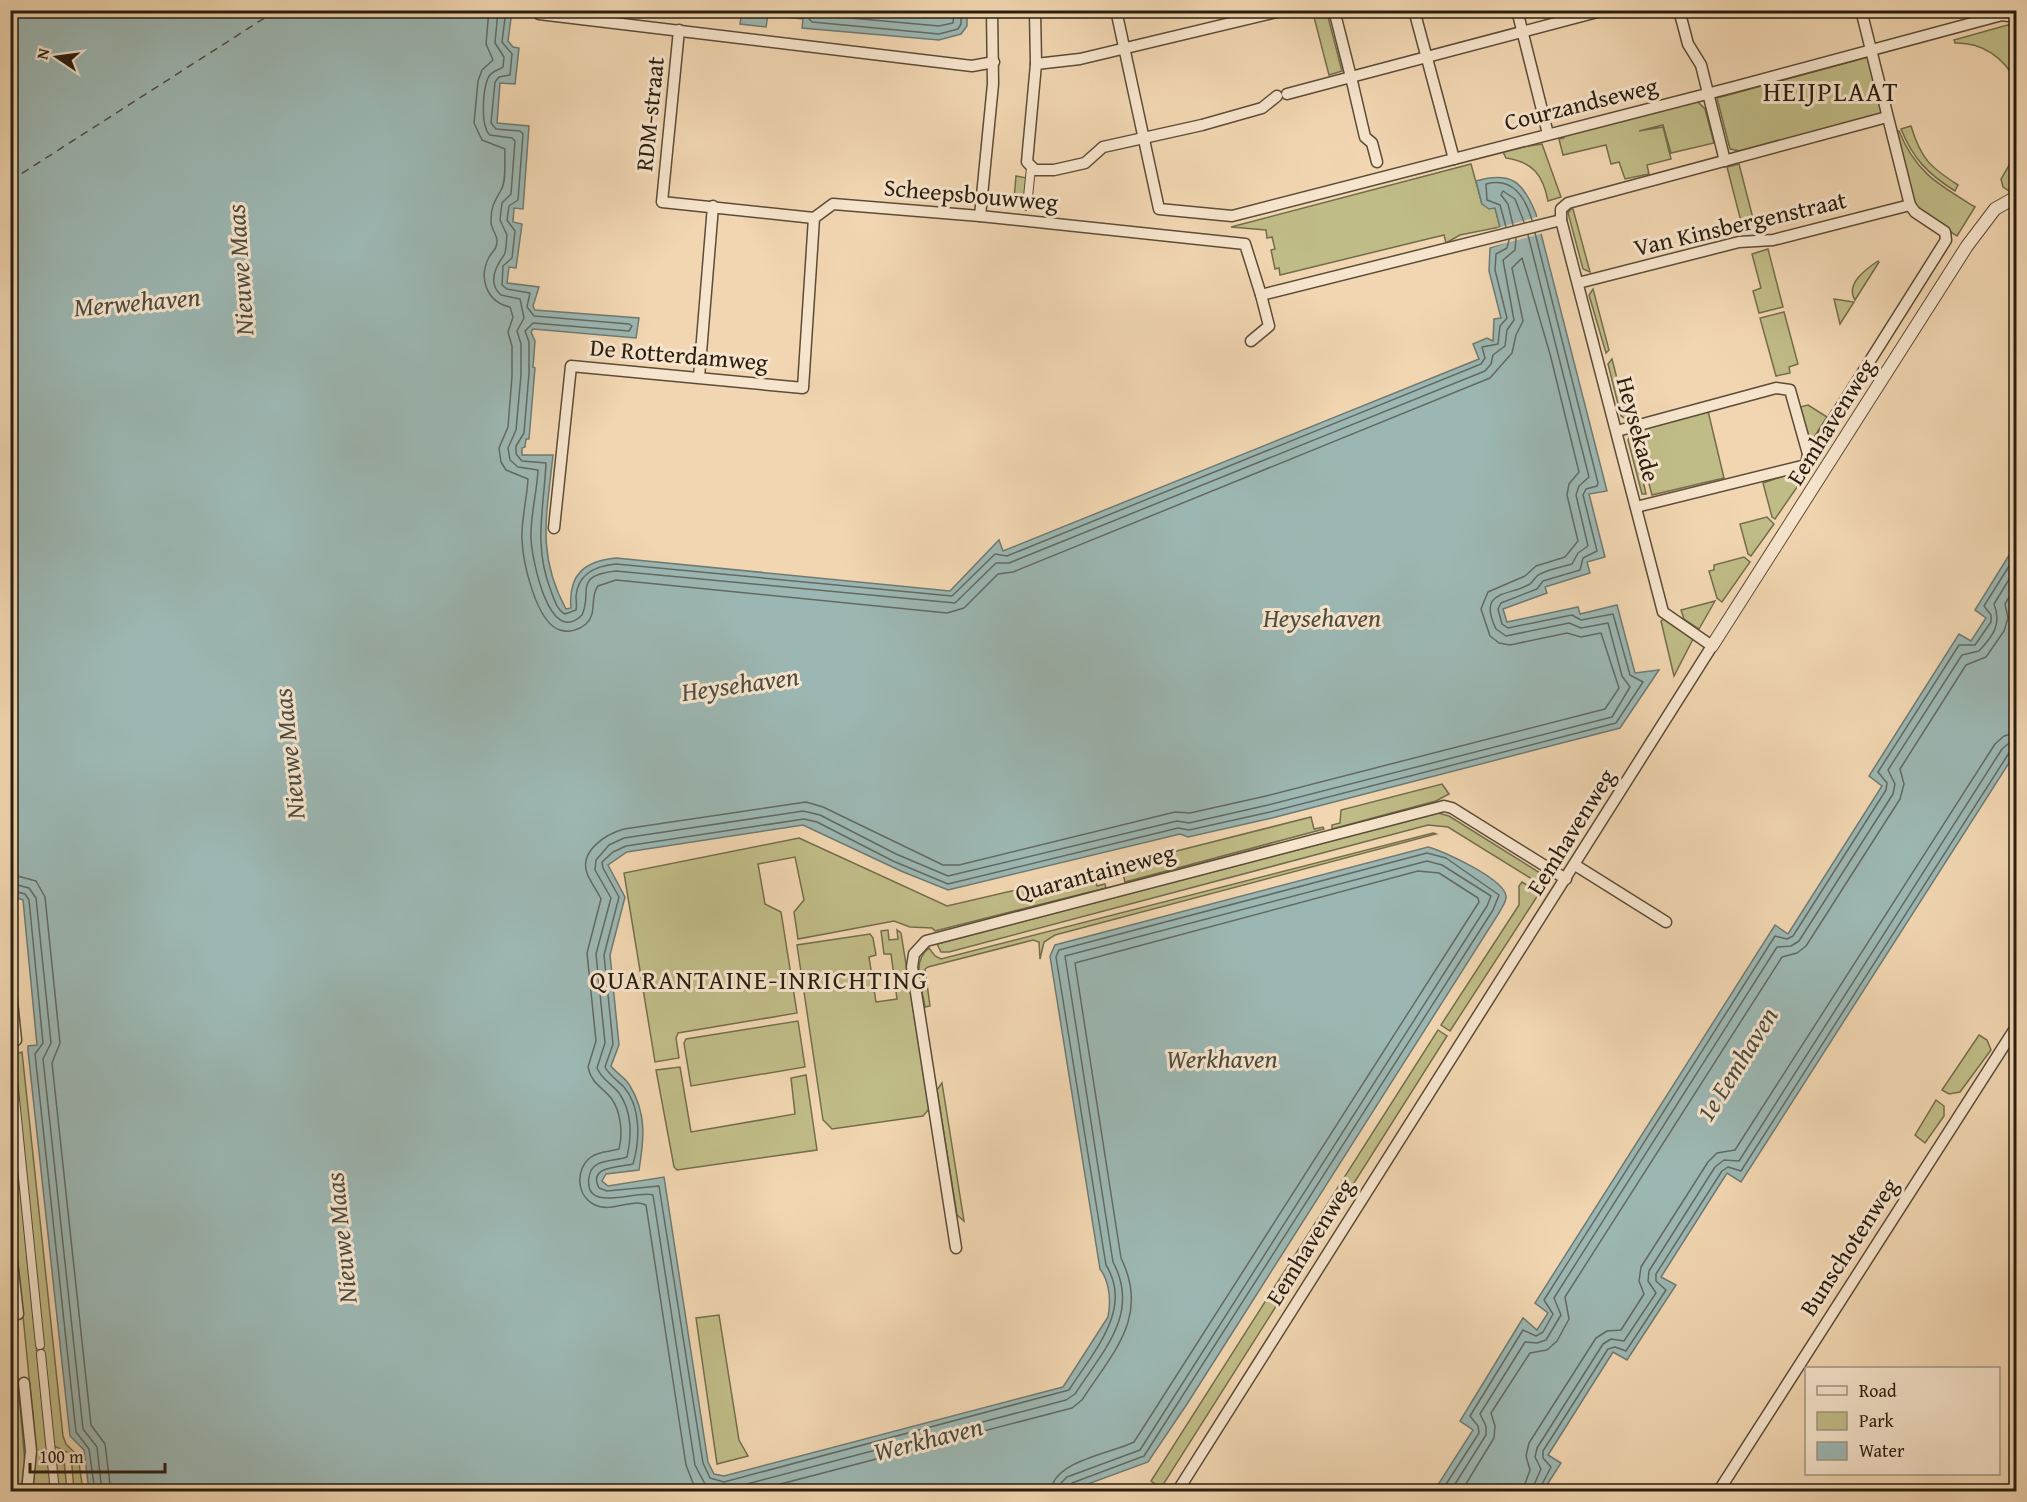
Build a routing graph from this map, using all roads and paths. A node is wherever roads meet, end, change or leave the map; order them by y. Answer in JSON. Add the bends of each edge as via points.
{"nodes":[{"id":1,"x":992,"y":10,"type":"edge"},
{"id":2,"x":1035,"y":10,"type":"edge"},
{"id":3,"x":1116,"y":10,"type":"edge"},
{"id":4,"x":1285,"y":10,"type":"edge"},
{"id":5,"x":1334,"y":10,"type":"edge"},
{"id":6,"x":1414,"y":10,"type":"edge"},
{"id":7,"x":1516,"y":10,"type":"edge"},
{"id":8,"x":1605,"y":10,"type":"edge"},
{"id":9,"x":1610,"y":10,"type":"edge"},
{"id":10,"x":1652,"y":10,"type":"edge"},
{"id":11,"x":1679,"y":10,"type":"edge"},
{"id":12,"x":1861,"y":10,"type":"edge"},
{"id":13,"x":539,"y":14,"type":"dead end"},
{"id":14,"x":2015,"y":14,"type":"edge"},
{"id":15,"x":1242,"y":15,"type":"edge"},
{"id":16,"x":680,"y":30,"type":"junction"},
{"id":17,"x":1522,"y":33,"type":"junction"},
{"id":18,"x":1124,"y":48,"type":"junction"},
{"id":19,"x":1871,"y":51,"type":"junction"},
{"id":20,"x":1427,"y":58,"type":"junction"},
{"id":21,"x":994,"y":62,"type":"junction"},
{"id":22,"x":1036,"y":64,"type":"junction"},
{"id":23,"x":1351,"y":77,"type":"junction"},
{"id":24,"x":1708,"y":92,"type":"junction"},
{"id":25,"x":1887,"y":117,"type":"junction"},
{"id":26,"x":1548,"y":134,"type":"junction"},
{"id":27,"x":1143,"y":138,"type":"junction"},
{"id":28,"x":1454,"y":159,"type":"junction"},
{"id":29,"x":1725,"y":161,"type":"junction"},
{"id":30,"x":1377,"y":162,"type":"dead end"},
{"id":31,"x":1031,"y":168,"type":"junction"},
{"id":32,"x":2011,"y":199,"type":"edge"},
{"id":33,"x":1910,"y":205,"type":"junction"},
{"id":34,"x":713,"y":206,"type":"junction"},
{"id":35,"x":1027,"y":206,"type":"dead end"},
{"id":36,"x":980,"y":216,"type":"junction"},
{"id":37,"x":814,"y":218,"type":"junction"},
{"id":38,"x":1561,"y":220,"type":"junction"},
{"id":39,"x":1578,"y":283,"type":"junction"},
{"id":40,"x":1261,"y":295,"type":"junction"},
{"id":41,"x":1251,"y":341,"type":"dead end"},
{"id":42,"x":699,"y":377,"type":"junction"},
{"id":43,"x":1617,"y":431,"type":"junction"},
{"id":44,"x":1807,"y":459,"type":"junction"},
{"id":45,"x":1822,"y":475,"type":"junction"},
{"id":46,"x":1636,"y":507,"type":"junction"},
{"id":47,"x":554,"y":528,"type":"dead end"},
{"id":48,"x":1712,"y":646,"type":"junction"},
{"id":49,"x":1575,"y":865,"type":"junction"},
{"id":50,"x":1566,"y":879,"type":"junction"},
{"id":51,"x":1666,"y":922,"type":"dead end"},
{"id":52,"x":10,"y":982,"type":"edge"},
{"id":53,"x":2016,"y":1027,"type":"edge"},
{"id":54,"x":10,"y":1043,"type":"edge"},
{"id":55,"x":11,"y":1060,"type":"edge"},
{"id":56,"x":10,"y":1244,"type":"edge"},
{"id":57,"x":956,"y":1248,"type":"dead end"},
{"id":58,"x":18,"y":1314,"type":"dead end"},
{"id":59,"x":24,"y":1383,"type":"dead end"},
{"id":60,"x":27,"y":1491,"type":"edge"},
{"id":61,"x":55,"y":1491,"type":"edge"},
{"id":62,"x":1177,"y":1491,"type":"edge"},
{"id":63,"x":1718,"y":1491,"type":"edge"}],
"edges":[{"from":1,"to":21,"type":"street"},
{"from":2,"to":22,"type":"street"},
{"from":3,"to":18,"type":"street"},
{"from":4,"to":15,"type":"street"},
{"from":5,"to":23,"type":"street"},
{"from":6,"to":20,"type":"street"},
{"from":7,"to":17,"type":"street"},
{"from":8,"to":17,"type":"street"},
{"from":9,"to":10,"type":"street"},
{"from":11,"to":24,"type":"street"},
{"from":12,"to":19,"type":"street"},
{"from":13,"to":16,"type":"street"},
{"from":14,"to":19,"type":"street","name":"Courzandseweg"},
{"from":15,"to":18,"type":"street"},
{"from":16,"to":21,"type":"street","via":[[972,66]]},
{"from":16,"to":34,"type":"street","name":"RDM-straat","via":[[662,202]]},
{"from":17,"to":20,"type":"street"},
{"from":17,"to":26,"type":"street"},
{"from":18,"to":22,"type":"street"},
{"from":18,"to":27,"type":"street"},
{"from":19,"to":24,"type":"street","name":"Courzandseweg"},
{"from":19,"to":25,"type":"street"},
{"from":20,"to":23,"type":"street"},
{"from":20,"to":28,"type":"street"},
{"from":21,"to":36,"type":"street"},
{"from":22,"to":31,"type":"street","via":[[1027,162]]},
{"from":23,"to":27,"type":"street","via":[[1272,98],[1262,108]]},
{"from":23,"to":30,"type":"street","via":[[1365,137],[1372,143]]},
{"from":24,"to":26,"type":"street","name":"Courzandseweg"},
{"from":24,"to":29,"type":"street"},
{"from":25,"to":29,"type":"street"},
{"from":25,"to":33,"type":"street"},
{"from":26,"to":28,"type":"street","name":"Courzandseweg"},
{"from":27,"to":28,"type":"street","name":"Courzandseweg","via":[[1159,209],[1232,216]]},
{"from":27,"to":31,"type":"street","via":[[1103,147],[1085,162],[1049,171]]},
{"from":29,"to":38,"type":"street","via":[[1569,202],[1561,209]]},
{"from":31,"to":35,"type":"street"},
{"from":32,"to":45,"type":"street","name":"Eemhavenweg","via":[[1991,213],[1967,246]]},
{"from":33,"to":39,"type":"street","name":"Van Kinsbergenstraat","via":[[1773,240],[1739,242]]},
{"from":33,"to":44,"type":"street","via":[[1947,236]]},
{"from":34,"to":37,"type":"street"},
{"from":34,"to":42,"type":"street"},
{"from":36,"to":37,"type":"street","name":"Scheepsbouwweg","via":[[833,204]]},
{"from":36,"to":40,"type":"street","name":"Scheepsbouwweg","via":[[1245,244]]},
{"from":37,"to":42,"type":"street","name":"De Rotterdamweg","via":[[803,388]]},
{"from":38,"to":39,"type":"street","name":"Heysekade"},
{"from":38,"to":40,"type":"street"},
{"from":39,"to":43,"type":"street","name":"Heysekade"},
{"from":40,"to":41,"type":"street","name":"Scheepsbouwweg","via":[[1269,326]]},
{"from":42,"to":47,"type":"street","name":"De Rotterdamweg","via":[[571,366]]},
{"from":43,"to":44,"type":"street","via":[[1776,388],[1790,390]]},
{"from":43,"to":46,"type":"street","name":"Heysekade"},
{"from":44,"to":45,"type":"street"},
{"from":44,"to":46,"type":"street"},
{"from":45,"to":48,"type":"street","name":"Eemhavenweg"},
{"from":46,"to":48,"type":"street","name":"Heysekade","via":[[1663,612]]},
{"from":48,"to":49,"type":"street","name":"Eemhavenweg"},
{"from":49,"to":50,"type":"street","name":"Eemhavenweg"},
{"from":49,"to":51,"type":"street"},
{"from":50,"to":57,"type":"street","name":"Quarantaineweg","via":[[1444,806],[926,941],[914,954],[912,967]]},
{"from":50,"to":62,"type":"street","name":"Eemhavenweg"},
{"from":52,"to":54,"type":"street","via":[[16,1040]]},
{"from":53,"to":63,"type":"street","name":"Bunschotenweg"},
{"from":55,"to":61,"type":"street"},
{"from":56,"to":58,"type":"street"},
{"from":59,"to":60,"type":"street","via":[[31,1451]]}]}
